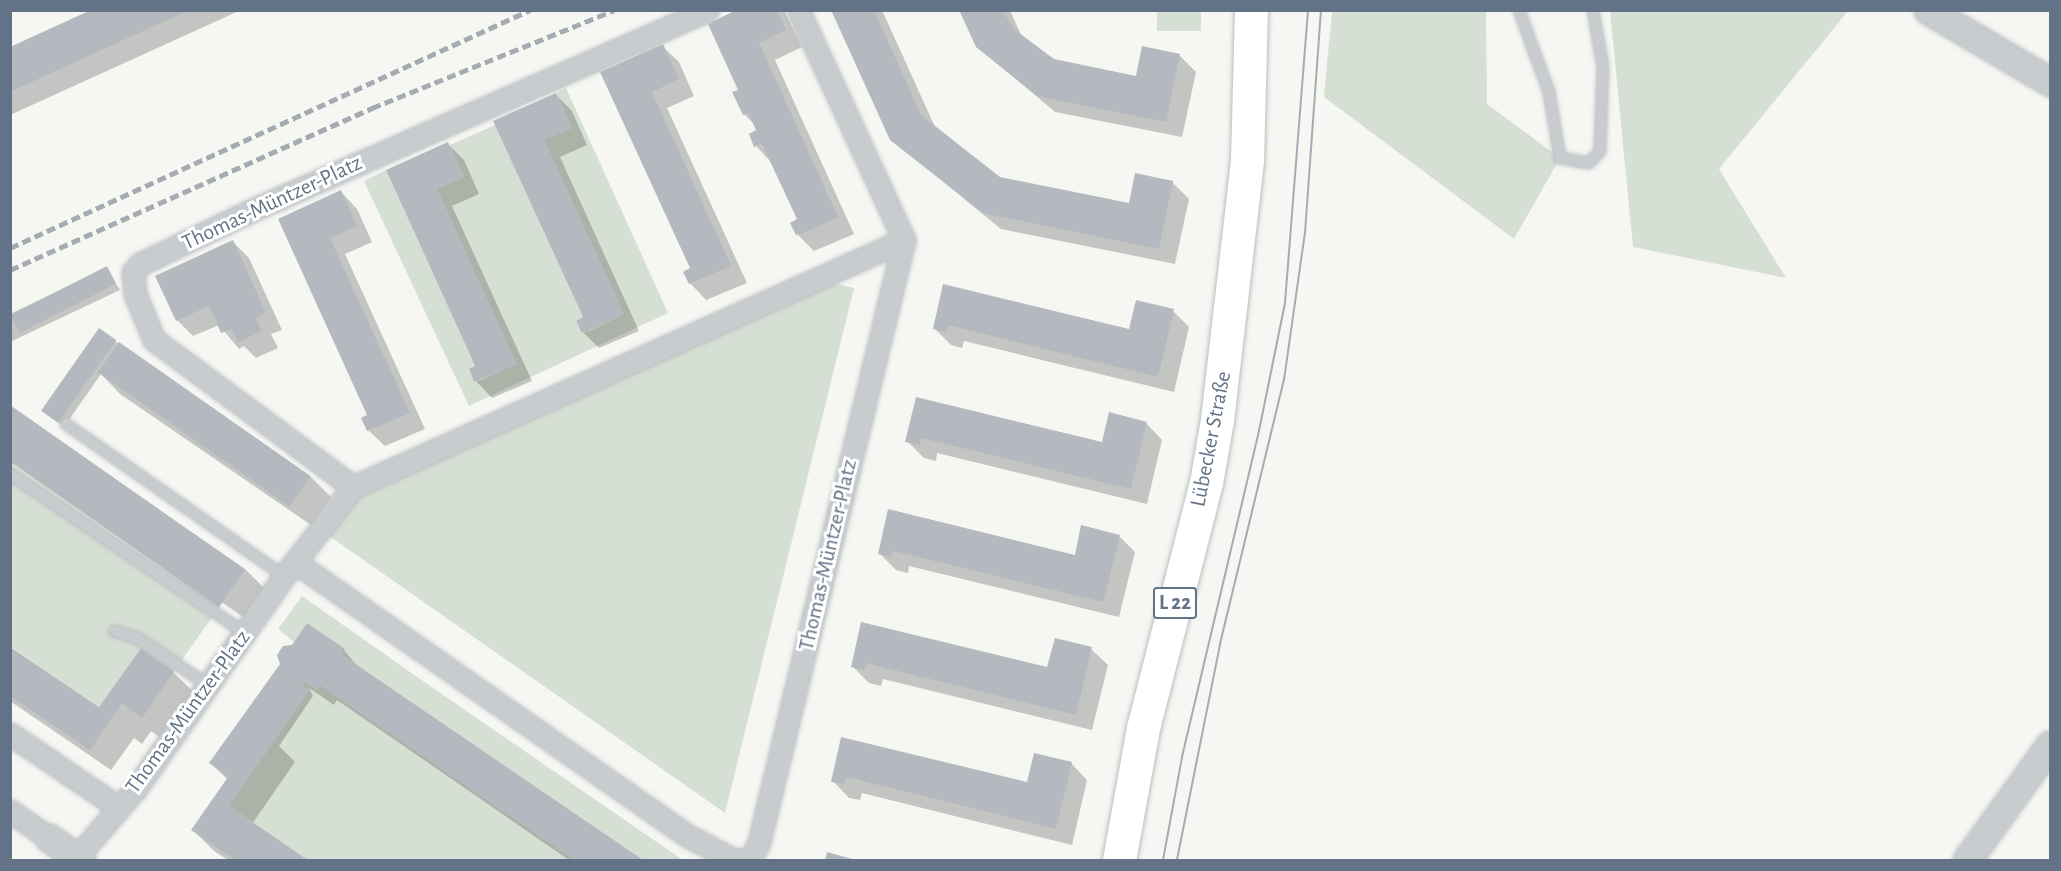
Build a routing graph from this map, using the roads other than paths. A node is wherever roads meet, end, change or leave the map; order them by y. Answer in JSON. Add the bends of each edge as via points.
{"nodes":[{"id":1,"x":707,"y":10,"type":"edge"},
{"id":2,"x":798,"y":10,"type":"edge"},
{"id":3,"x":1251,"y":10,"type":"edge"},
{"id":4,"x":1519,"y":10,"type":"edge"},
{"id":5,"x":1593,"y":10,"type":"edge"},
{"id":6,"x":1928,"y":10,"type":"edge"},
{"id":7,"x":2050,"y":82,"type":"edge"},
{"id":8,"x":904,"y":240,"type":"junction"},
{"id":9,"x":66,"y":424,"type":"dead end"},
{"id":10,"x":10,"y":474,"type":"edge"},
{"id":11,"x":353,"y":487,"type":"junction"},
{"id":12,"x":290,"y":569,"type":"junction"},
{"id":13,"x":114,"y":631,"type":"dead end"},
{"id":14,"x":245,"y":633,"type":"junction"},
{"id":15,"x":208,"y":685,"type":"junction"},
{"id":16,"x":10,"y":734,"type":"edge"},
{"id":17,"x":2050,"y":746,"type":"edge"},
{"id":18,"x":118,"y":807,"type":"junction"},
{"id":19,"x":12,"y":817,"type":"edge"},
{"id":20,"x":50,"y":838,"type":"joint"},
{"id":21,"x":79,"y":859,"type":"edge"},
{"id":22,"x":734,"y":861,"type":"edge"},
{"id":23,"x":740,"y":861,"type":"edge"},
{"id":24,"x":1119,"y":861,"type":"edge"},
{"id":25,"x":1967,"y":861,"type":"edge"}],
"edges":[{"from":1,"to":11,"type":"street","name":"Thomas-Müntzer-Platz","via":[[257,208],[141,264],[134,272],[135,294],[154,340]]},
{"from":2,"to":8,"type":"street"},
{"from":3,"to":24,"type":"main road","name":"Lübecker Straße","number":"L 22","via":[[1247,162],[1217,420],[1206,483],[1143,728]]},
{"from":4,"to":5,"type":"lane","via":[[1549,92],[1560,158],[1589,163],[1600,151],[1603,67]]},
{"from":6,"to":7,"type":"street"},
{"from":8,"to":11,"type":"street","name":"Thomas-Müntzer-Platz"},
{"from":8,"to":23,"type":"street","name":"Thomas-Müntzer-Platz","via":[[759,842],[751,858]]},
{"from":9,"to":12,"type":"lane"},
{"from":10,"to":14,"type":"lane"},
{"from":11,"to":12,"type":"street","name":"Thomas-Müntzer-Platz"},
{"from":12,"to":14,"type":"street","name":"Thomas-Müntzer-Platz"},
{"from":12,"to":22,"type":"street","via":[[688,836]]},
{"from":13,"to":15,"type":"lane","via":[[139,639]]},
{"from":14,"to":15,"type":"street","name":"Thomas-Müntzer-Platz"},
{"from":15,"to":18,"type":"street","name":"Thomas-Müntzer-Platz","via":[[137,787]]},
{"from":16,"to":18,"type":"street"},
{"from":17,"to":25,"type":"street"},
{"from":18,"to":21,"type":"street","name":"Thomas-Müntzer-Platz"},
{"from":19,"to":20,"type":"street"},
{"from":20,"to":21,"type":"street"}]}
